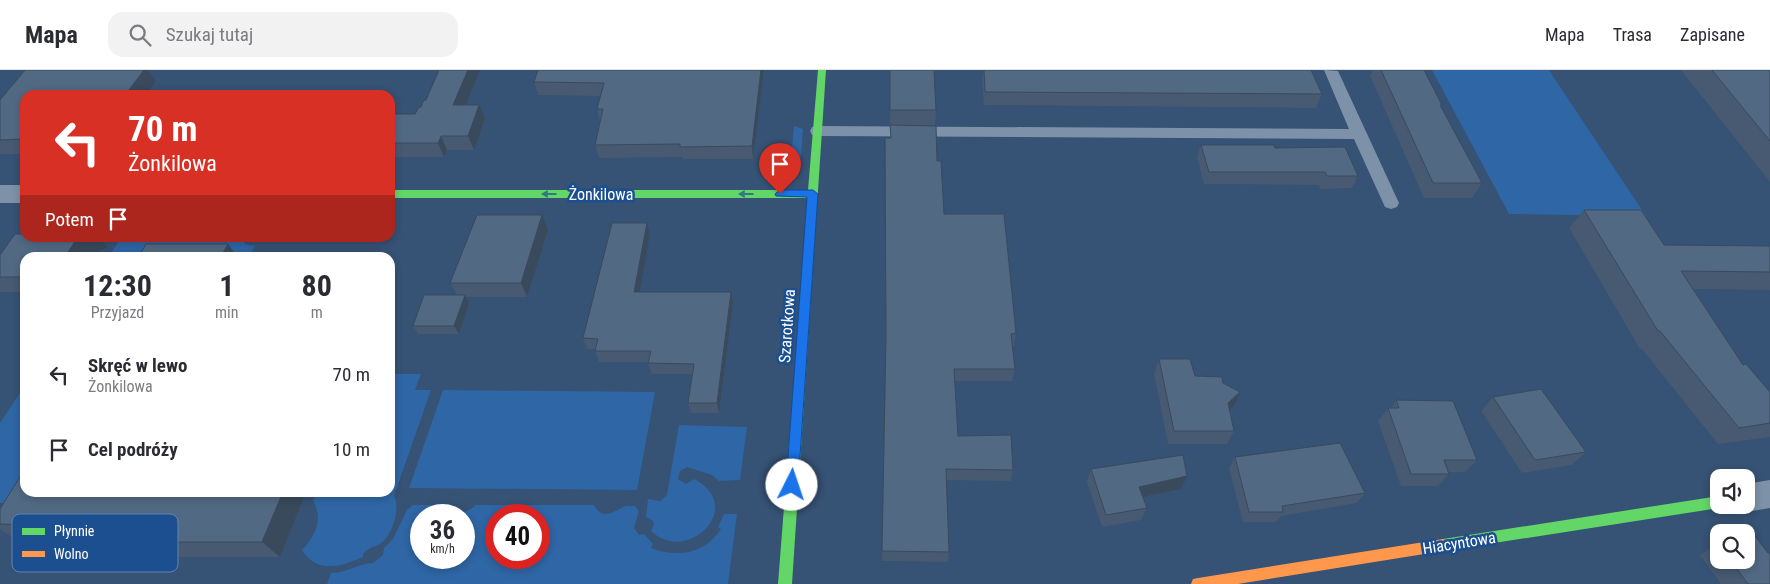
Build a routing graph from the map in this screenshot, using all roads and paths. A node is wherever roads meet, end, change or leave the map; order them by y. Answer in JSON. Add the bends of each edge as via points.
{"nodes":[{"id":1,"x":822,"y":70,"type":"edge"},
{"id":2,"x":1331,"y":71,"type":"edge"},
{"id":3,"x":818,"y":131,"type":"junction"},
{"id":4,"x":1359,"y":134,"type":"junction"},
{"id":5,"x":0,"y":194,"type":"edge"},
{"id":6,"x":20,"y":194,"type":"edge"},
{"id":7,"x":395,"y":194,"type":"edge"},
{"id":8,"x":813,"y":194,"type":"junction"},
{"id":9,"x":1390,"y":203,"type":"dead end"},
{"id":10,"x":1770,"y":494,"type":"edge"},
{"id":11,"x":1755,"y":496,"type":"edge"},
{"id":12,"x":1710,"y":504,"type":"edge"},
{"id":13,"x":1317,"y":575,"type":"edge"},
{"id":14,"x":785,"y":584,"type":"edge"},
{"id":15,"x":1198,"y":584,"type":"edge"}],
"edges":[{"from":1,"to":3,"type":"street","name":"Szarotkowa"},
{"from":2,"to":4,"type":"lane"},
{"from":3,"to":4,"type":"lane"},
{"from":3,"to":8,"type":"street","name":"Szarotkowa"},
{"from":4,"to":9,"type":"lane"},
{"from":5,"to":6,"type":"street"},
{"from":8,"to":7,"type":"street","name":"Żonkilowa","one_way":true},
{"from":8,"to":14,"type":"street","name":"Szarotkowa"},
{"from":10,"to":11,"type":"street"},
{"from":12,"to":13,"type":"street","name":"Hiacyntowa"},
{"from":13,"to":15,"type":"street","name":"Hiacyntowa"}]}
